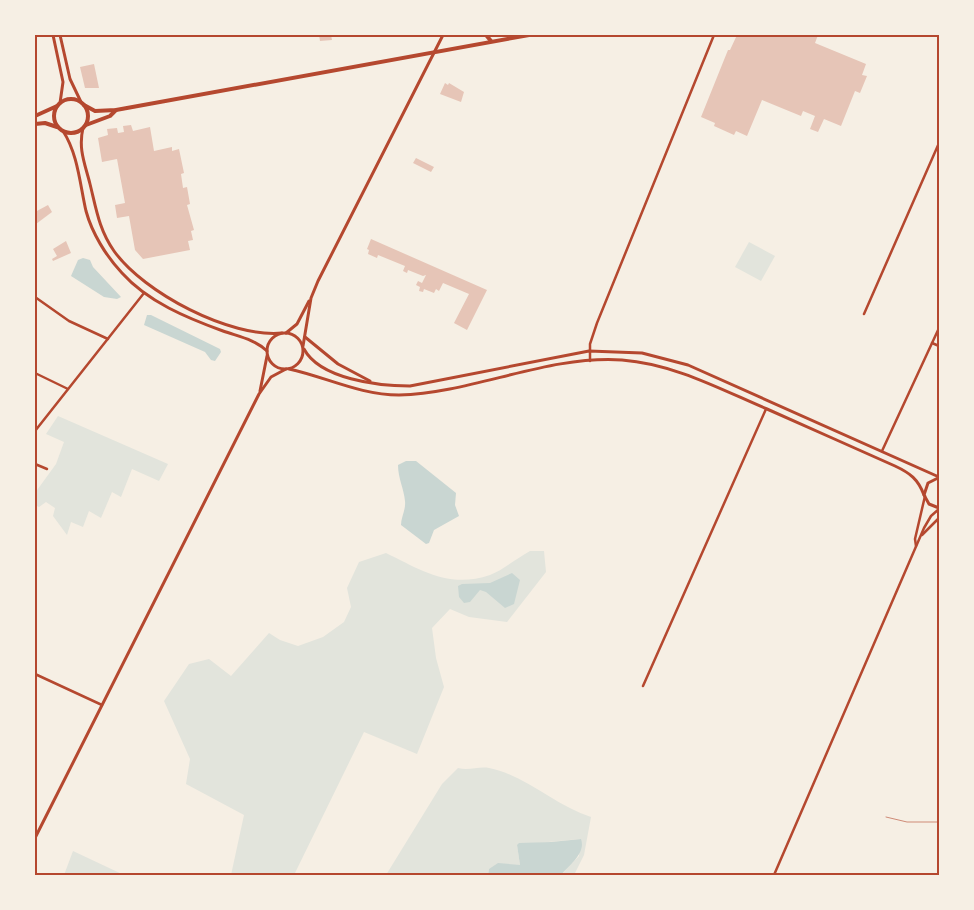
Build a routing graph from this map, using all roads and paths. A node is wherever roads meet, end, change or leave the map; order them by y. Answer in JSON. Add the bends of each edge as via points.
{"nodes":[{"id":1,"x":53,"y":35,"type":"edge"},
{"id":2,"x":60,"y":35,"type":"edge"},
{"id":3,"x":443,"y":35,"type":"edge"},
{"id":4,"x":486,"y":35,"type":"edge"},
{"id":5,"x":529,"y":35,"type":"edge"},
{"id":6,"x":714,"y":35,"type":"edge"},
{"id":7,"x":491,"y":41,"type":"junction"},
{"id":8,"x":434,"y":51,"type":"junction"},
{"id":9,"x":83,"y":103,"type":"junction"},
{"id":10,"x":58,"y":105,"type":"junction"},
{"id":11,"x":116,"y":110,"type":"junction"},
{"id":12,"x":35,"y":116,"type":"edge"},
{"id":13,"x":35,"y":124,"type":"edge"},
{"id":14,"x":84,"y":127,"type":"junction"},
{"id":15,"x":61,"y":130,"type":"junction"},
{"id":16,"x":939,"y":142,"type":"edge"},
{"id":17,"x":144,"y":293,"type":"junction"},
{"id":18,"x":35,"y":297,"type":"edge"},
{"id":19,"x":311,"y":298,"type":"junction"},
{"id":20,"x":864,"y":314,"type":"dead end"},
{"id":21,"x":939,"y":328,"type":"edge"},
{"id":22,"x":284,"y":333,"type":"junction"},
{"id":23,"x":304,"y":337,"type":"junction"},
{"id":24,"x":108,"y":339,"type":"junction"},
{"id":25,"x":932,"y":343,"type":"junction"},
{"id":26,"x":939,"y":346,"type":"edge"},
{"id":27,"x":303,"y":347,"type":"junction"},
{"id":28,"x":589,"y":351,"type":"junction"},
{"id":29,"x":267,"y":353,"type":"junction"},
{"id":30,"x":590,"y":361,"type":"junction"},
{"id":31,"x":287,"y":369,"type":"junction"},
{"id":32,"x":35,"y":373,"type":"edge"},
{"id":33,"x":375,"y":384,"type":"junction"},
{"id":34,"x":68,"y":389,"type":"junction"},
{"id":35,"x":259,"y":394,"type":"junction"},
{"id":36,"x":766,"y":409,"type":"junction"},
{"id":37,"x":35,"y":431,"type":"edge"},
{"id":38,"x":882,"y":451,"type":"junction"},
{"id":39,"x":35,"y":464,"type":"edge"},
{"id":40,"x":47,"y":469,"type":"dead end"},
{"id":41,"x":939,"y":477,"type":"edge"},
{"id":42,"x":924,"y":495,"type":"junction"},
{"id":43,"x":939,"y":508,"type":"edge"},
{"id":44,"x":939,"y":518,"type":"edge"},
{"id":45,"x":921,"y":536,"type":"junction"},
{"id":46,"x":916,"y":546,"type":"junction"},
{"id":47,"x":35,"y":674,"type":"edge"},
{"id":48,"x":643,"y":686,"type":"dead end"},
{"id":49,"x":103,"y":706,"type":"junction"},
{"id":50,"x":35,"y":838,"type":"edge"},
{"id":51,"x":774,"y":875,"type":"edge"}],
"edges":[{"from":1,"to":10,"type":"main road","via":[[63,82]]},
{"from":2,"to":9,"type":"main road","via":[[70,79]]},
{"from":3,"to":8,"type":"main road"},
{"from":4,"to":7,"type":"main road"},
{"from":5,"to":7,"type":"main road"},
{"from":6,"to":28,"type":"street"},
{"from":7,"to":8,"type":"main road"},
{"from":8,"to":11,"type":"main road"},
{"from":8,"to":19,"type":"main road"},
{"from":9,"to":10,"type":"main road","via":[[72,99]]},
{"from":9,"to":11,"type":"main road","via":[[95,110]]},
{"from":9,"to":14,"type":"main road","via":[[88,113]]},
{"from":10,"to":12,"type":"main road"},
{"from":10,"to":15,"type":"main road","via":[[54,120]]},
{"from":11,"to":14,"type":"main road"},
{"from":13,"to":15,"type":"main road","via":[[50,124]]},
{"from":14,"to":15,"type":"main road","via":[[73,133]]},
{"from":14,"to":22,"type":"main road","via":[[80,151],[95,211],[110,244],[131,272],[162,295],[218,321],[253,331]]},
{"from":15,"to":17,"type":"main road","via":[[71,148],[96,236],[116,266]]},
{"from":16,"to":20,"type":"street"},
{"from":17,"to":24,"type":"street"},
{"from":17,"to":29,"type":"main road","via":[[194,319],[251,339]]},
{"from":18,"to":24,"type":"street","via":[[69,321]]},
{"from":19,"to":22,"type":"main road","via":[[297,324]]},
{"from":19,"to":23,"type":"main road"},
{"from":21,"to":25,"type":"street"},
{"from":22,"to":27,"type":"main road","via":[[297,337]]},
{"from":22,"to":29,"type":"main road","via":[[270,341]]},
{"from":23,"to":27,"type":"main road"},
{"from":23,"to":33,"type":"main road","via":[[346,369]]},
{"from":24,"to":34,"type":"street"},
{"from":25,"to":26,"type":"street"},
{"from":25,"to":38,"type":"street"},
{"from":27,"to":31,"type":"main road","via":[[300,362]]},
{"from":27,"to":33,"type":"main road","via":[[318,366]]},
{"from":28,"to":30,"type":"street"},
{"from":28,"to":33,"type":"main road","via":[[410,386]]},
{"from":28,"to":38,"type":"main road","via":[[642,353],[688,365]]},
{"from":29,"to":31,"type":"main road","via":[[272,364]]},
{"from":29,"to":35,"type":"main road"},
{"from":30,"to":31,"type":"main road","via":[[397,395],[358,390]]},
{"from":30,"to":36,"type":"main road","via":[[622,360],[674,370]]},
{"from":31,"to":35,"type":"main road","via":[[271,377]]},
{"from":32,"to":34,"type":"street"},
{"from":34,"to":37,"type":"street"},
{"from":35,"to":49,"type":"main road"},
{"from":36,"to":42,"type":"main road","via":[[912,475]]},
{"from":36,"to":48,"type":"street"},
{"from":38,"to":41,"type":"main road"},
{"from":39,"to":40,"type":"street"},
{"from":41,"to":42,"type":"main road","via":[[928,483]]},
{"from":42,"to":43,"type":"main road","via":[[929,504]]},
{"from":42,"to":46,"type":"street"},
{"from":43,"to":45,"type":"street","via":[[927,521]]},
{"from":44,"to":45,"type":"street"},
{"from":45,"to":46,"type":"street"},
{"from":46,"to":51,"type":"street"},
{"from":47,"to":49,"type":"street"},
{"from":49,"to":50,"type":"main road"}]}
